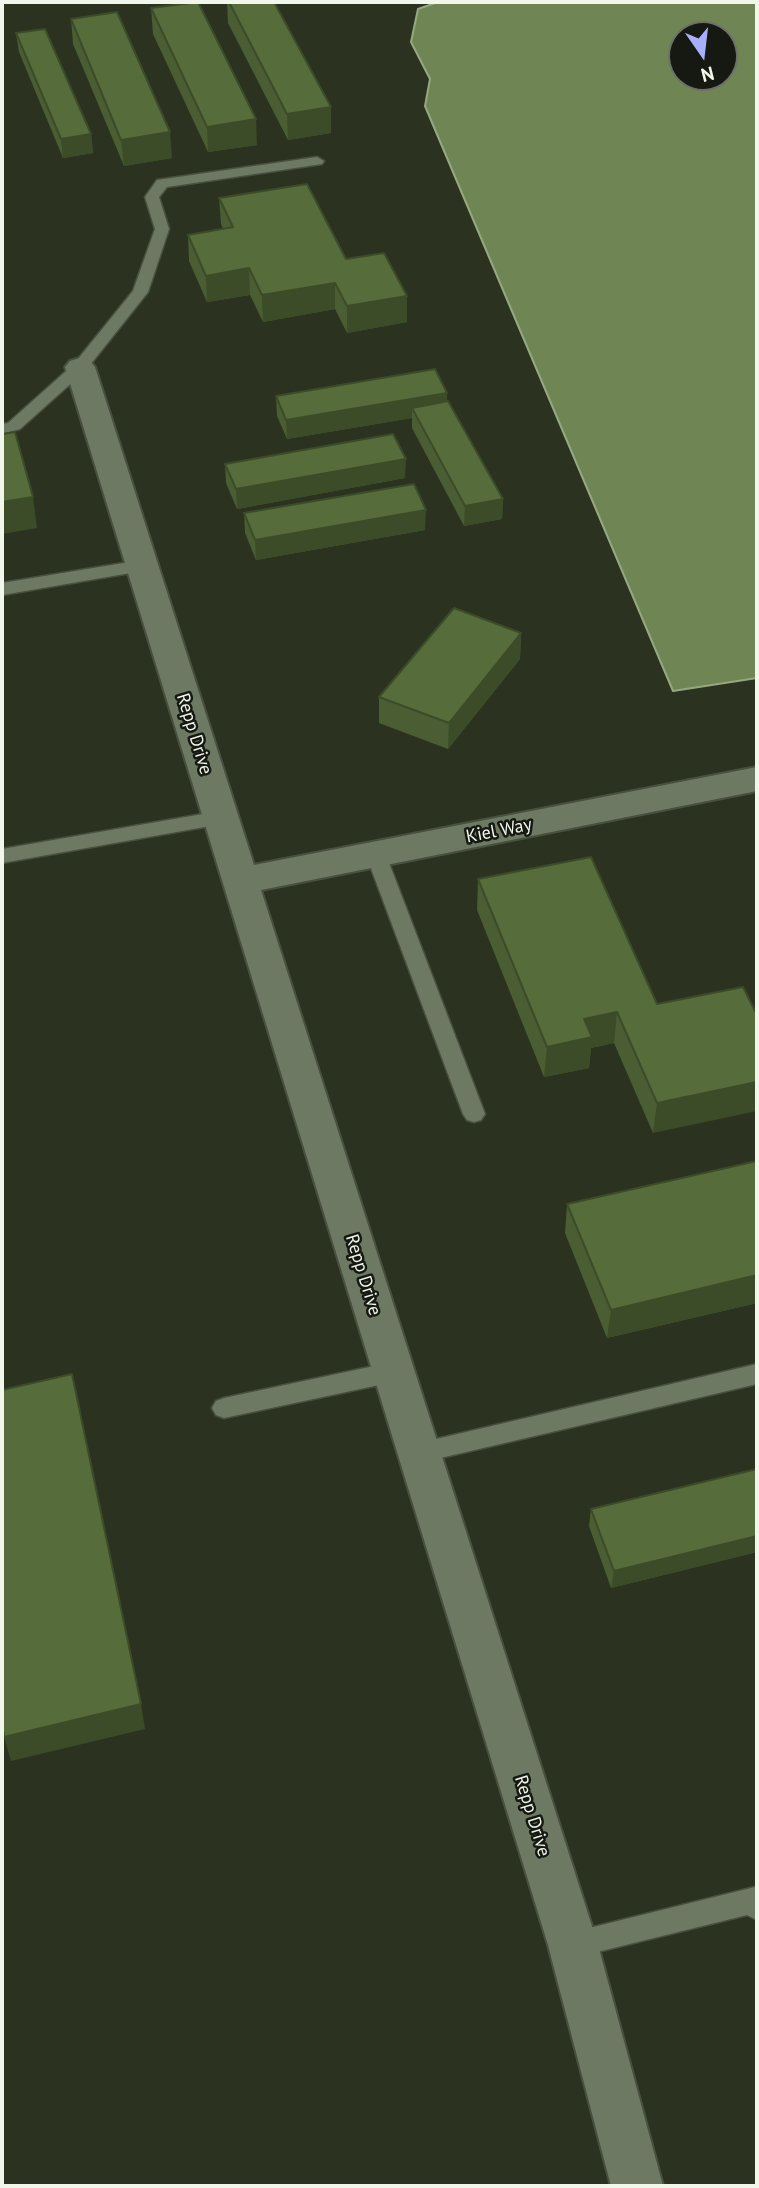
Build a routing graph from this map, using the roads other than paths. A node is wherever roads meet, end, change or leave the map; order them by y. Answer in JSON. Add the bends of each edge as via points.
{"nodes":[{"id":1,"x":317,"y":161,"type":"dead end"},
{"id":2,"x":79,"y":367,"type":"junction"},
{"id":3,"x":2,"y":429,"type":"edge"},
{"id":4,"x":142,"y":566,"type":"junction"},
{"id":5,"x":2,"y":589,"type":"edge"},
{"id":6,"x":757,"y":779,"type":"edge"},
{"id":7,"x":220,"y":818,"type":"junction"},
{"id":8,"x":376,"y":855,"type":"junction"},
{"id":9,"x":2,"y":856,"type":"edge"},
{"id":10,"x":240,"y":881,"type":"junction"},
{"id":11,"x":474,"y":1114,"type":"dead end"},
{"id":12,"x":393,"y":1372,"type":"junction"},
{"id":13,"x":757,"y":1374,"type":"edge"},
{"id":14,"x":224,"y":1408,"type":"dead end"},
{"id":15,"x":419,"y":1453,"type":"junction"},
{"id":16,"x":757,"y":1908,"type":"edge"},
{"id":17,"x":573,"y":1945,"type":"junction"},
{"id":18,"x":637,"y":2186,"type":"edge"}],
"edges":[{"from":1,"to":2,"type":"lane","via":[[162,183],[152,197],[162,229],[139,292]]},
{"from":2,"to":3,"type":"lane","via":[[14,426]]},
{"from":2,"to":4,"type":"street","name":"Repp Drive"},
{"from":4,"to":5,"type":"lane"},
{"from":4,"to":7,"type":"street","name":"Repp Drive"},
{"from":6,"to":8,"type":"street","name":"Kiel Way"},
{"from":7,"to":9,"type":"lane"},
{"from":7,"to":10,"type":"street","name":"Repp Drive"},
{"from":8,"to":10,"type":"street","name":"Kiel Way"},
{"from":8,"to":11,"type":"lane"},
{"from":10,"to":12,"type":"street","name":"Repp Drive"},
{"from":12,"to":14,"type":"lane"},
{"from":12,"to":15,"type":"street","name":"Repp Drive"},
{"from":13,"to":15,"type":"lane"},
{"from":15,"to":17,"type":"street","name":"Repp Drive"},
{"from":16,"to":17,"type":"lane","via":[[755,1900]]},
{"from":17,"to":18,"type":"street","name":"Repp Drive"}]}
